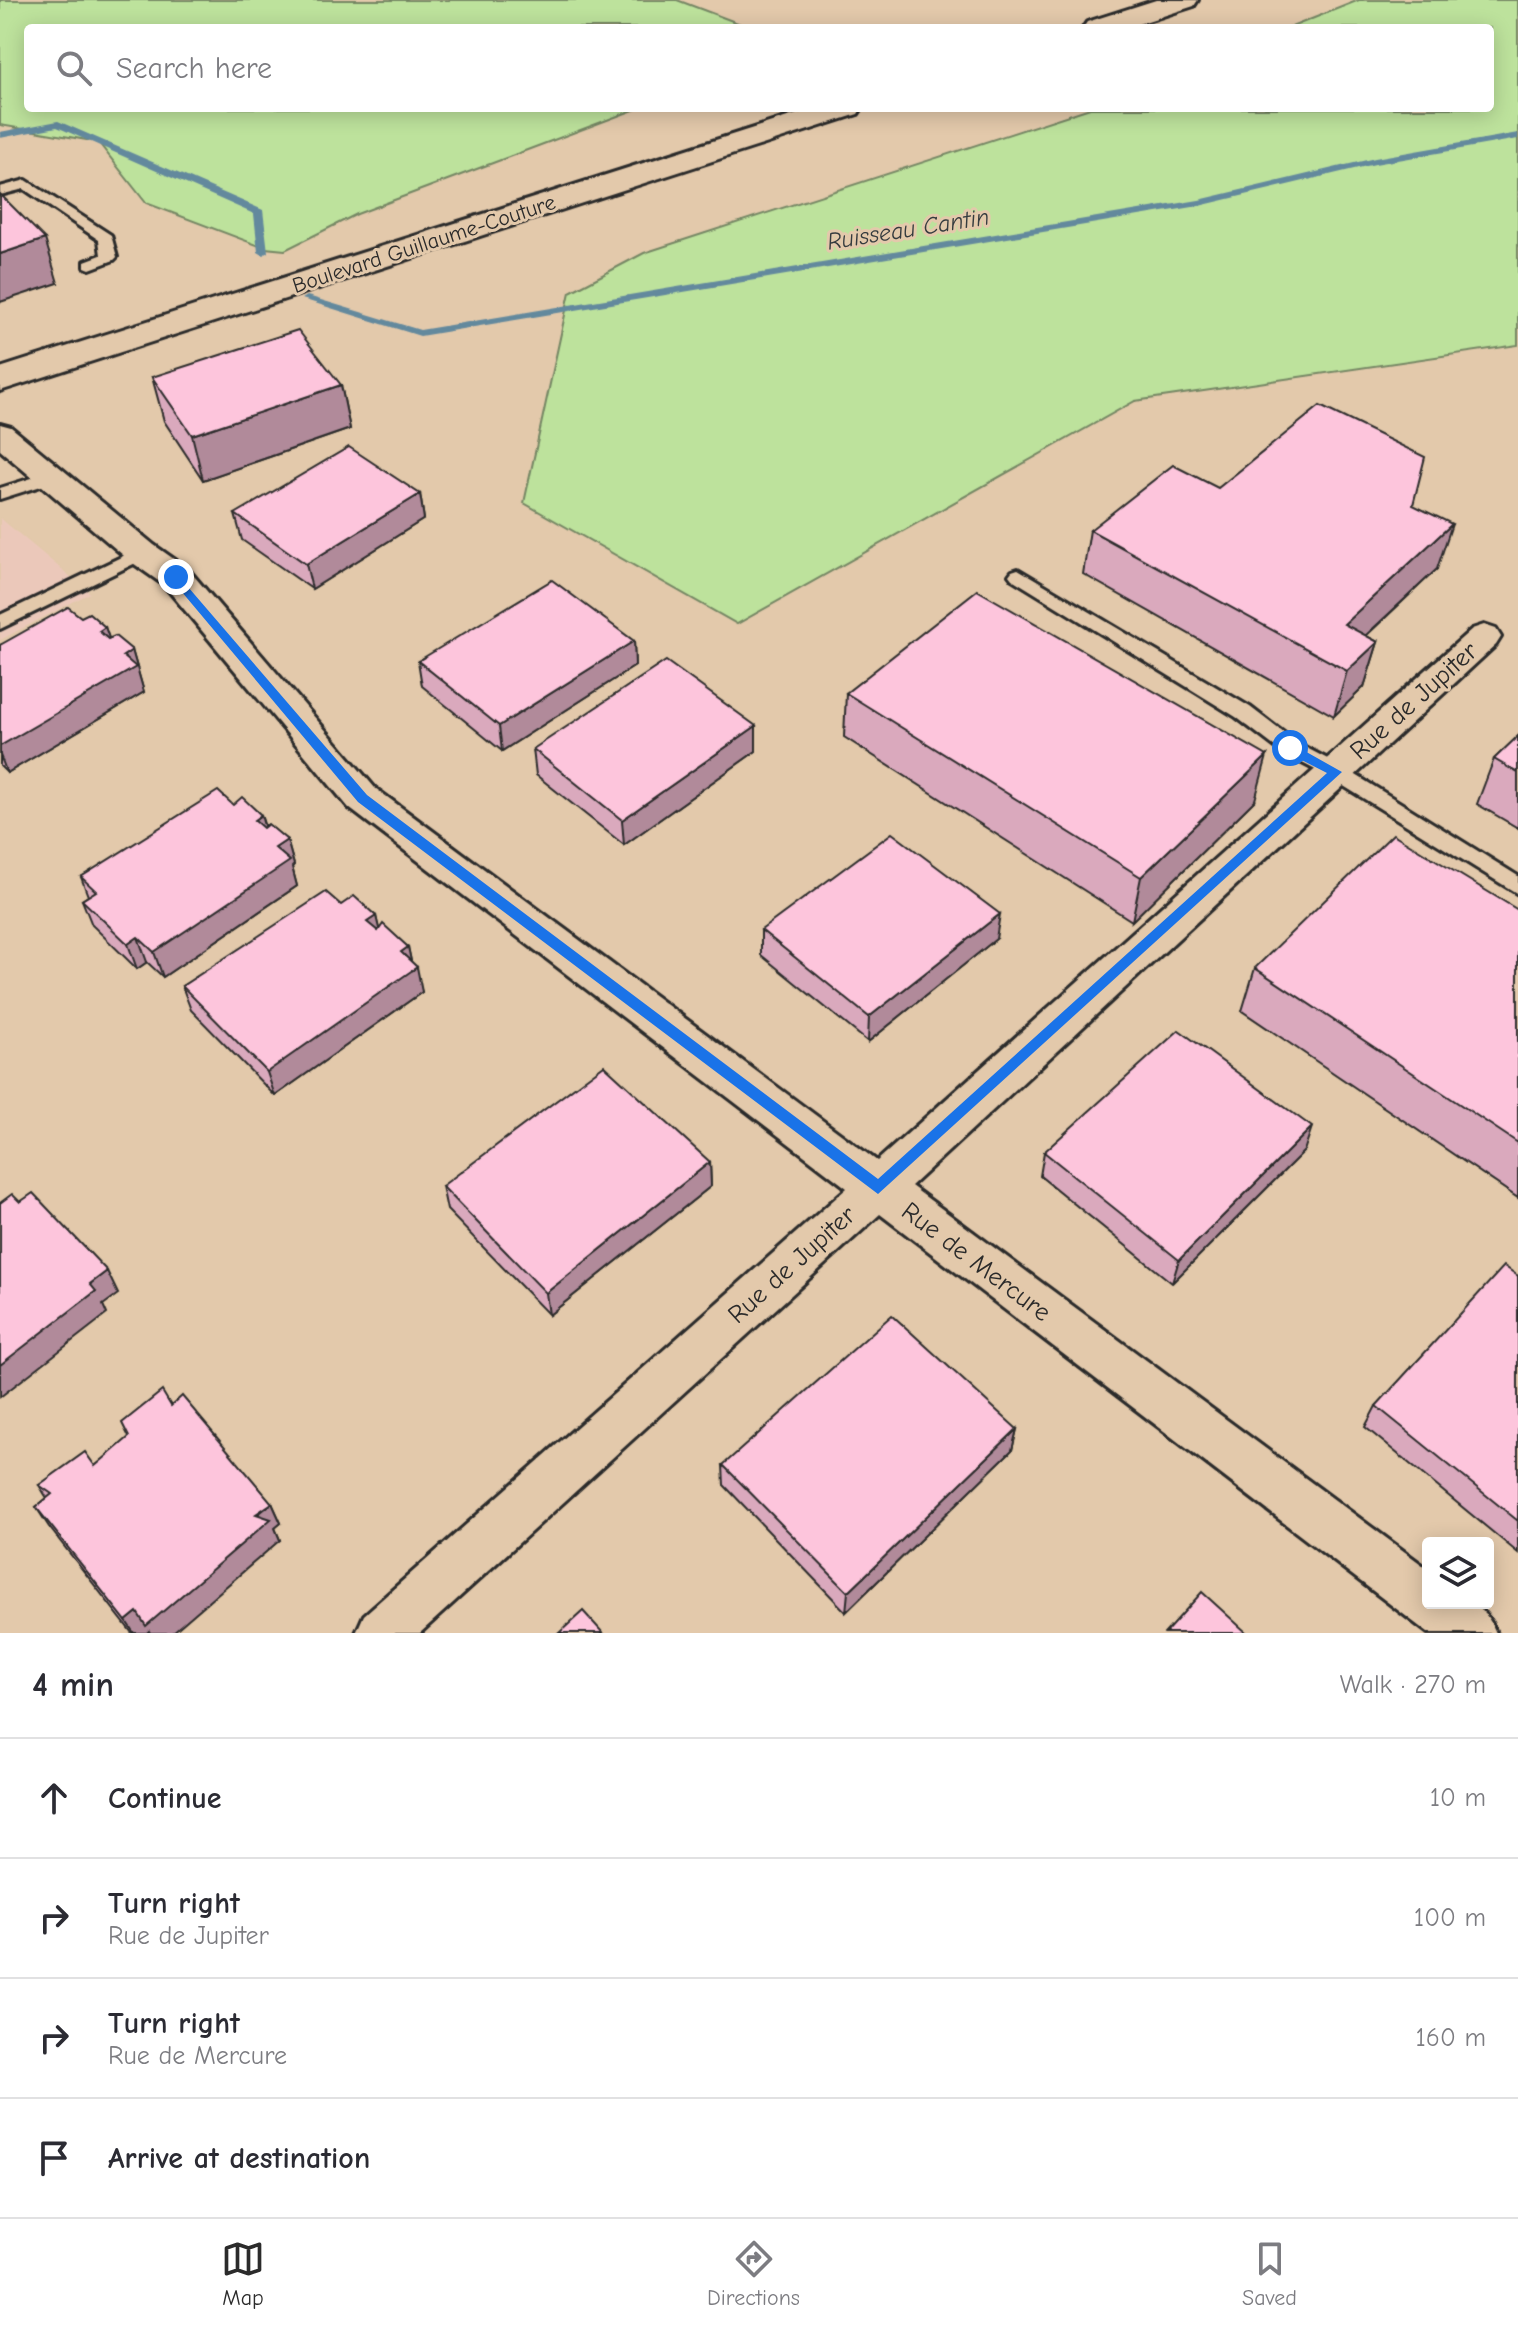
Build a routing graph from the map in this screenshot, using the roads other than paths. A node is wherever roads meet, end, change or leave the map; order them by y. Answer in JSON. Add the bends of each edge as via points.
{"nodes":[{"id":1,"x":1184,"y":0,"type":"edge"},
{"id":2,"x":1109,"y":24,"type":"edge"},
{"id":3,"x":835,"y":112,"type":"edge"},
{"id":4,"x":0,"y":191,"type":"edge"},
{"id":5,"x":90,"y":264,"type":"dead end"},
{"id":6,"x":0,"y":380,"type":"edge"},
{"id":7,"x":0,"y":434,"type":"edge"},
{"id":8,"x":51,"y":477,"type":"junction"},
{"id":9,"x":0,"y":494,"type":"edge"},
{"id":10,"x":142,"y":553,"type":"junction"},
{"id":11,"x":1018,"y":575,"type":"dead end"},
{"id":12,"x":0,"y":623,"type":"edge"},
{"id":13,"x":1484,"y":637,"type":"dead end"},
{"id":14,"x":1336,"y":772,"type":"junction"},
{"id":15,"x":1518,"y":886,"type":"edge"},
{"id":16,"x":878,"y":1188,"type":"junction"},
{"id":17,"x":1422,"y":1597,"type":"edge"},
{"id":18,"x":1438,"y":1609,"type":"edge"},
{"id":19,"x":382,"y":1633,"type":"edge"},
{"id":20,"x":1470,"y":1633,"type":"edge"}],
"edges":[{"from":1,"to":2,"type":"main road"},
{"from":3,"to":6,"type":"main road","name":"Boulevard Guillaume-Couture"},
{"from":4,"to":5,"type":"lane","via":[[26,184],[106,238],[109,257]]},
{"from":7,"to":8,"type":"street","name":"Rue de Mercure"},
{"from":8,"to":9,"type":"lane"},
{"from":8,"to":10,"type":"street","name":"Rue de Mercure"},
{"from":10,"to":12,"type":"lane"},
{"from":10,"to":16,"type":"street","name":"Rue de Mercure","via":[[176,577],[362,798]]},
{"from":11,"to":14,"type":"lane"},
{"from":13,"to":14,"type":"street","name":"Rue de Jupiter"},
{"from":14,"to":15,"type":"lane"},
{"from":14,"to":16,"type":"street","name":"Rue de Jupiter"},
{"from":16,"to":17,"type":"street","name":"Rue de Mercure"},
{"from":16,"to":19,"type":"street","name":"Rue de Jupiter"},
{"from":18,"to":20,"type":"street","name":"Rue de Mercure"}]}
